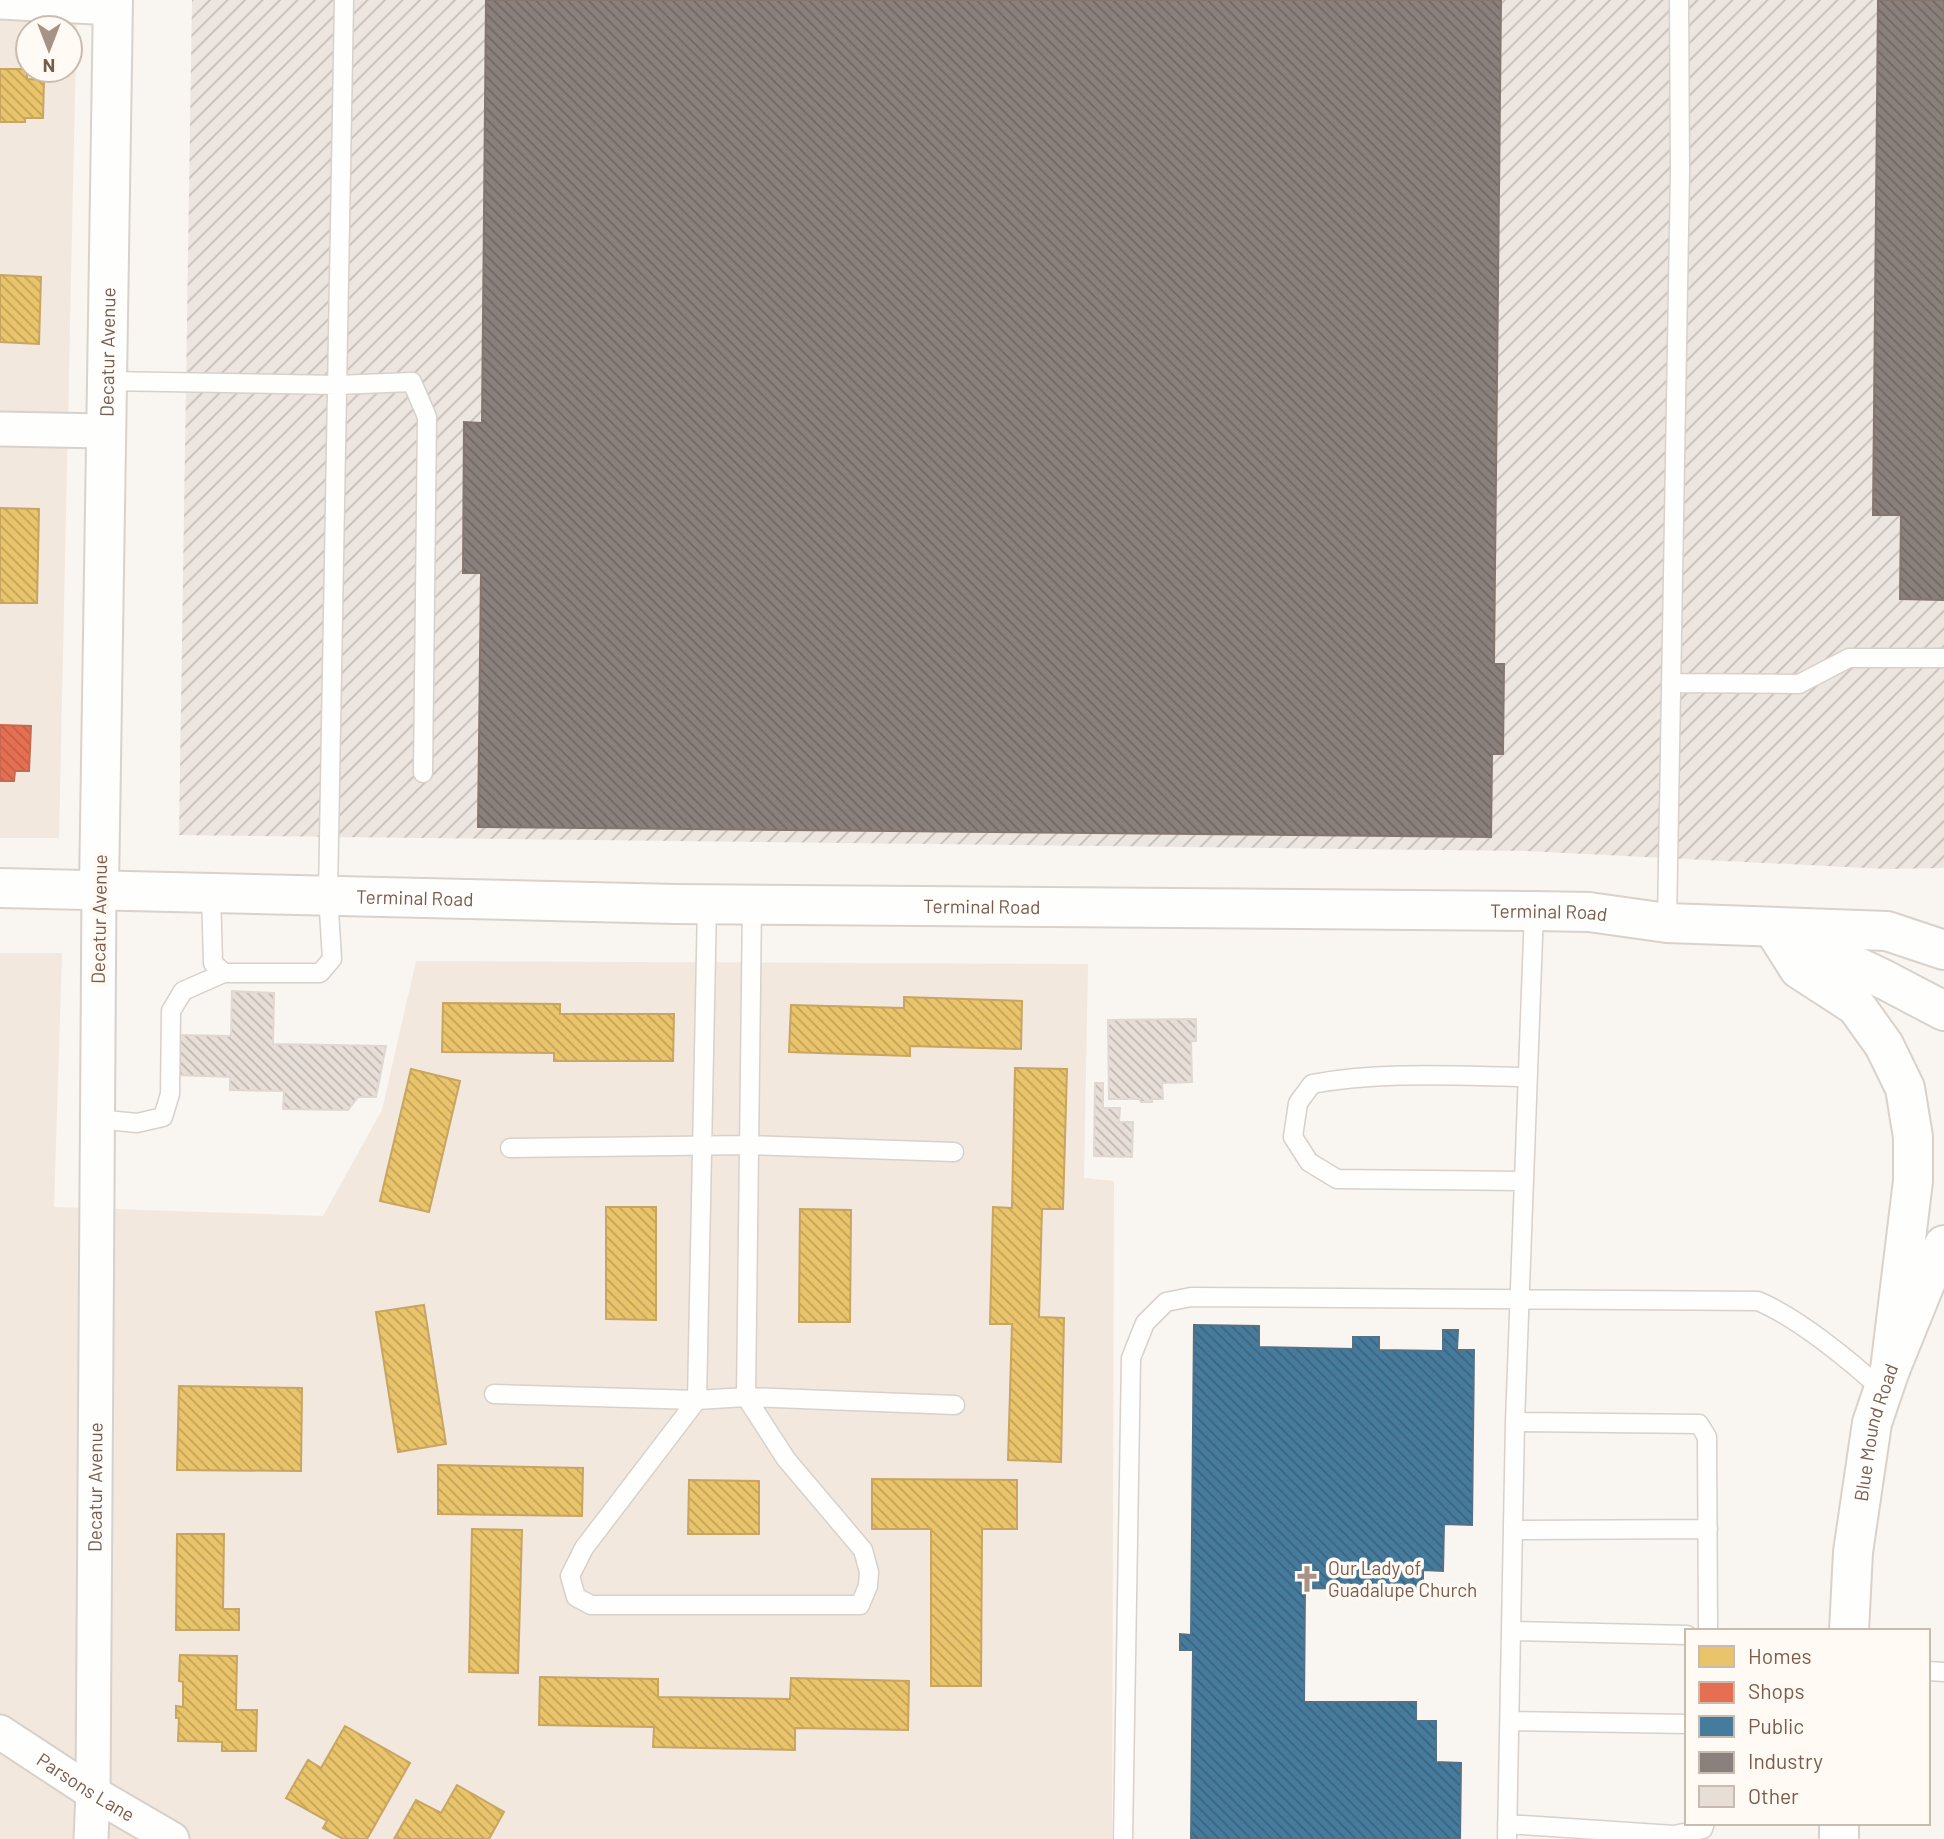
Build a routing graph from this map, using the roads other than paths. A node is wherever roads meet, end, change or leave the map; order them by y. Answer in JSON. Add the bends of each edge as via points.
{"nodes":[{"id":1,"x":344,"y":0,"type":"edge"},
{"id":2,"x":1679,"y":0,"type":"edge"},
{"id":3,"x":0,"y":2,"type":"edge"},
{"id":4,"x":113,"y":4,"type":"edge"},
{"id":5,"x":106,"y":381,"type":"junction"},
{"id":6,"x":337,"y":385,"type":"junction"},
{"id":7,"x":0,"y":429,"type":"edge"},
{"id":8,"x":105,"y":431,"type":"junction"},
{"id":9,"x":1944,"y":658,"type":"edge"},
{"id":10,"x":1672,"y":683,"type":"junction"},
{"id":11,"x":424,"y":773,"type":"dead end"},
{"id":12,"x":0,"y":888,"type":"edge"},
{"id":13,"x":99,"y":889,"type":"junction"},
{"id":14,"x":211,"y":892,"type":"junction"},
{"id":15,"x":328,"y":895,"type":"junction"},
{"id":16,"x":707,"y":904,"type":"junction"},
{"id":17,"x":752,"y":904,"type":"junction"},
{"id":18,"x":1534,"y":911,"type":"junction"},
{"id":19,"x":1667,"y":923,"type":"junction"},
{"id":20,"x":1773,"y":928,"type":"junction"},
{"id":21,"x":1944,"y":950,"type":"edge"},
{"id":22,"x":224,"y":974,"type":"junction"},
{"id":23,"x":1944,"y":1011,"type":"edge"},
{"id":24,"x":1527,"y":1077,"type":"junction"},
{"id":25,"x":97,"y":1119,"type":"junction"},
{"id":26,"x":703,"y":1144,"type":"junction"},
{"id":27,"x":750,"y":1144,"type":"junction"},
{"id":28,"x":510,"y":1148,"type":"dead end"},
{"id":29,"x":954,"y":1152,"type":"dead end"},
{"id":30,"x":1523,"y":1181,"type":"junction"},
{"id":31,"x":1944,"y":1245,"type":"edge"},
{"id":32,"x":1519,"y":1299,"type":"junction"},
{"id":33,"x":1886,"y":1381,"type":"junction"},
{"id":34,"x":494,"y":1394,"type":"dead end"},
{"id":35,"x":746,"y":1397,"type":"junction"},
{"id":36,"x":697,"y":1401,"type":"junction"},
{"id":37,"x":955,"y":1405,"type":"dead end"},
{"id":38,"x":1515,"y":1422,"type":"junction"},
{"id":39,"x":1708,"y":1529,"type":"junction"},
{"id":40,"x":1513,"y":1530,"type":"junction"},
{"id":41,"x":1708,"y":1629,"type":"edge"},
{"id":42,"x":1849,"y":1629,"type":"edge"},
{"id":43,"x":1511,"y":1631,"type":"junction"},
{"id":44,"x":1685,"y":1635,"type":"edge"},
{"id":45,"x":1510,"y":1721,"type":"junction"},
{"id":46,"x":1685,"y":1724,"type":"edge"},
{"id":47,"x":0,"y":1732,"type":"edge"},
{"id":48,"x":93,"y":1793,"type":"junction"},
{"id":49,"x":1704,"y":1825,"type":"edge"},
{"id":50,"x":1507,"y":1832,"type":"edge"},
{"id":51,"x":91,"y":1839,"type":"edge"},
{"id":52,"x":172,"y":1839,"type":"edge"},
{"id":53,"x":1123,"y":1839,"type":"edge"}],
"edges":[{"from":1,"to":6,"type":"lane"},
{"from":2,"to":10,"type":"lane"},
{"from":3,"to":4,"type":"street"},
{"from":4,"to":5,"type":"main road","name":"Decatur Avenue"},
{"from":5,"to":6,"type":"lane"},
{"from":5,"to":8,"type":"main road","name":"Decatur Avenue"},
{"from":6,"to":11,"type":"lane","via":[[412,382],[427,417]]},
{"from":6,"to":15,"type":"lane"},
{"from":7,"to":8,"type":"street"},
{"from":8,"to":13,"type":"main road","name":"Decatur Avenue"},
{"from":9,"to":10,"type":"lane","via":[[1849,658],[1799,684]]},
{"from":10,"to":19,"type":"lane"},
{"from":12,"to":13,"type":"main road","name":"Terminal Road"},
{"from":13,"to":14,"type":"main road","name":"Terminal Road"},
{"from":13,"to":25,"type":"street","name":"Decatur Avenue"},
{"from":14,"to":15,"type":"main road","name":"Terminal Road"},
{"from":14,"to":22,"type":"lane","via":[[213,963]]},
{"from":15,"to":16,"type":"main road","name":"Terminal Road"},
{"from":15,"to":22,"type":"lane","via":[[332,959],[320,974]]},
{"from":16,"to":17,"type":"main road","name":"Terminal Road"},
{"from":16,"to":26,"type":"lane"},
{"from":17,"to":18,"type":"main road","name":"Terminal Road"},
{"from":17,"to":27,"type":"lane"},
{"from":18,"to":19,"type":"main road","name":"Terminal Road","via":[[1589,912]]},
{"from":18,"to":24,"type":"lane"},
{"from":19,"to":20,"type":"main road","name":"Terminal Road"},
{"from":20,"to":21,"type":"main road","via":[[1887,931]]},
{"from":20,"to":23,"type":"main road","name":"Terminal Road"},
{"from":20,"to":33,"type":"main road","via":[[1799,969],[1856,1006],[1884,1045],[1905,1088],[1913,1137],[1913,1181]]},
{"from":22,"to":25,"type":"lane","via":[[183,991],[171,1011],[170,1094],[163,1117],[137,1122]]},
{"from":24,"to":30,"type":"lane"},
{"from":24,"to":30,"type":"lane","via":[[1338,1079],[1312,1084],[1298,1103],[1293,1137],[1309,1162],[1337,1179]]},
{"from":25,"to":48,"type":"street","name":"Decatur Avenue"},
{"from":26,"to":27,"type":"lane"},
{"from":26,"to":28,"type":"lane"},
{"from":26,"to":36,"type":"lane"},
{"from":27,"to":29,"type":"lane"},
{"from":27,"to":35,"type":"lane"},
{"from":30,"to":32,"type":"lane"},
{"from":31,"to":33,"type":"main road","name":"Blue Mound Road"},
{"from":32,"to":33,"type":"lane","via":[[1758,1301]]},
{"from":32,"to":38,"type":"lane"},
{"from":32,"to":53,"type":"lane","via":[[1191,1297],[1166,1301],[1145,1323],[1131,1358]]},
{"from":33,"to":42,"type":"main road","name":"Blue Mound Road","via":[[1872,1423],[1853,1552]]},
{"from":34,"to":36,"type":"lane"},
{"from":35,"to":36,"type":"lane"},
{"from":35,"to":36,"type":"lane","via":[[786,1458],[863,1550],[869,1572],[860,1605],[591,1605],[576,1597],[570,1576],[584,1548]]},
{"from":35,"to":37,"type":"lane"},
{"from":38,"to":39,"type":"lane","via":[[1699,1424],[1707,1437]]},
{"from":38,"to":40,"type":"lane"},
{"from":39,"to":40,"type":"lane"},
{"from":39,"to":41,"type":"lane"},
{"from":40,"to":43,"type":"lane"},
{"from":43,"to":44,"type":"lane"},
{"from":43,"to":45,"type":"lane"},
{"from":45,"to":46,"type":"lane"},
{"from":45,"to":50,"type":"lane"},
{"from":47,"to":48,"type":"street","name":"Parsons Lane"},
{"from":48,"to":51,"type":"street","name":"Decatur Avenue"},
{"from":48,"to":52,"type":"street","name":"Parsons Lane"},
{"from":49,"to":50,"type":"lane","via":[[1674,1835]]}]}
